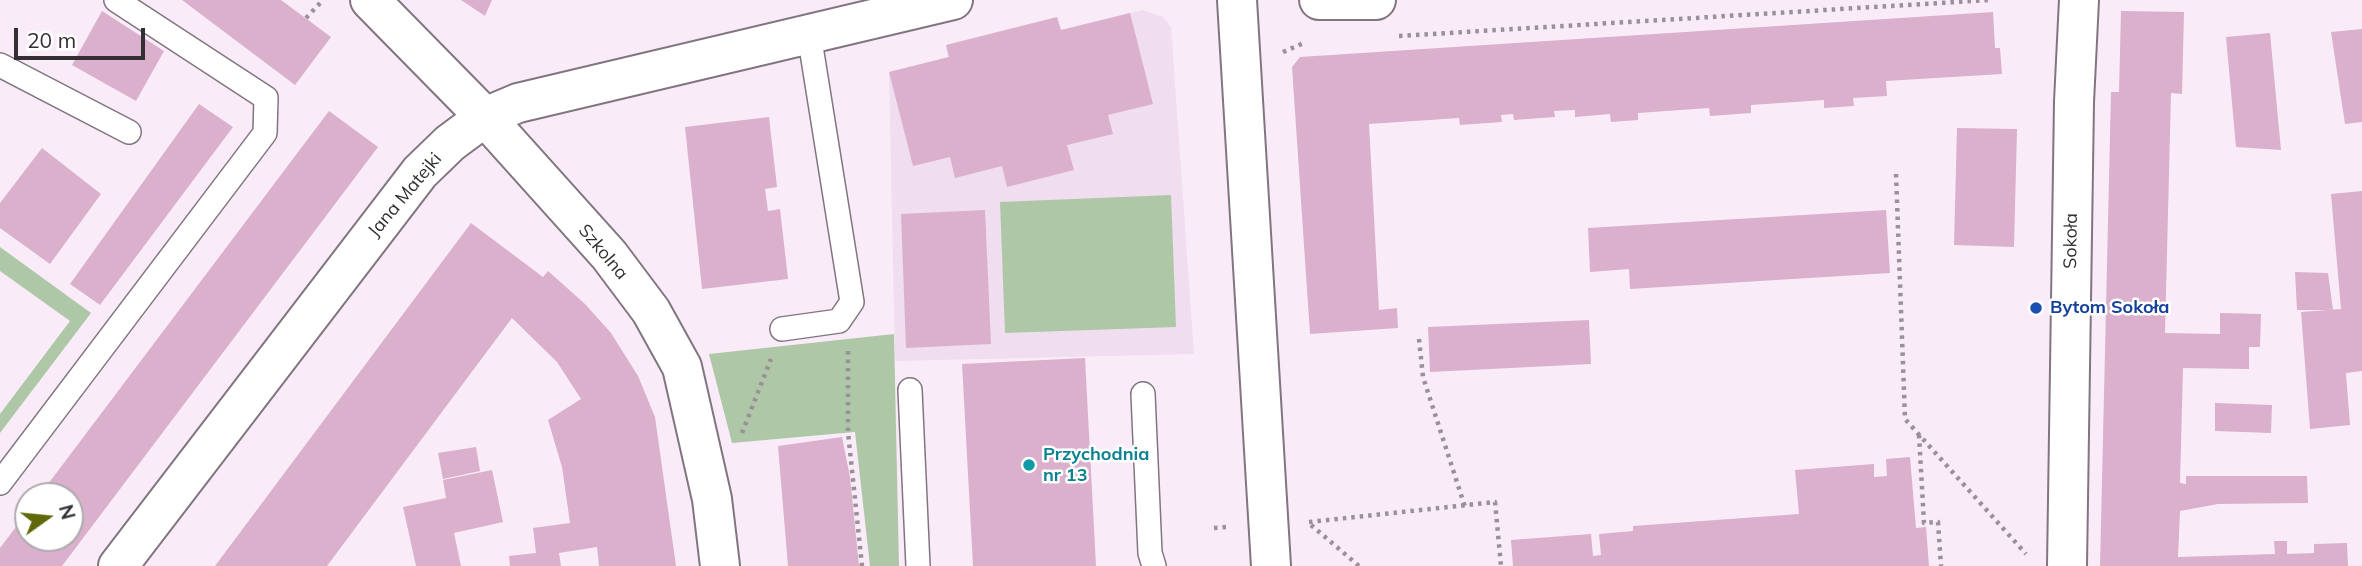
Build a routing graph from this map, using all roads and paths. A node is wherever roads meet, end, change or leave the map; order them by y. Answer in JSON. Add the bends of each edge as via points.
{"nodes":[{"id":1,"x":117,"y":0,"type":"edge"},
{"id":2,"x":323,"y":0,"type":"edge"},
{"id":3,"x":370,"y":0,"type":"edge"},
{"id":4,"x":953,"y":0,"type":"edge"},
{"id":5,"x":1237,"y":0,"type":"edge"},
{"id":6,"x":1319,"y":0,"type":"edge"},
{"id":7,"x":1377,"y":0,"type":"edge"},
{"id":8,"x":1989,"y":0,"type":"edge"},
{"id":9,"x":2079,"y":0,"type":"edge"},
{"id":10,"x":306,"y":18,"type":"dead end"},
{"id":11,"x":808,"y":34,"type":"junction"},
{"id":12,"x":1393,"y":37,"type":"dead end"},
{"id":13,"x":1313,"y":41,"type":"dead end"},
{"id":14,"x":1279,"y":63,"type":"dead end"},
{"id":15,"x":0,"y":65,"type":"edge"},
{"id":16,"x":485,"y":117,"type":"junction"},
{"id":17,"x":129,"y":132,"type":"dead end"},
{"id":18,"x":1895,"y":174,"type":"dead end"},
{"id":19,"x":839,"y":321,"type":"junction"},
{"id":20,"x":782,"y":329,"type":"joint"},
{"id":21,"x":1419,"y":339,"type":"dead end"},
{"id":22,"x":910,"y":390,"type":"dead end"},
{"id":23,"x":1143,"y":394,"type":"dead end"},
{"id":24,"x":1919,"y":435,"type":"junction"},
{"id":25,"x":738,"y":442,"type":"dead end"},
{"id":26,"x":0,"y":483,"type":"edge"},
{"id":27,"x":1465,"y":507,"type":"junction"},
{"id":28,"x":1307,"y":508,"type":"dead end"},
{"id":29,"x":1308,"y":522,"type":"junction"},
{"id":30,"x":1269,"y":525,"type":"junction"},
{"id":31,"x":1214,"y":528,"type":"dead end"},
{"id":32,"x":1308,"y":533,"type":"dead end"},
{"id":33,"x":2027,"y":556,"type":"dead end"},
{"id":34,"x":118,"y":566,"type":"edge"},
{"id":35,"x":720,"y":566,"type":"edge"},
{"id":36,"x":862,"y":566,"type":"edge"},
{"id":37,"x":918,"y":566,"type":"edge"},
{"id":38,"x":1154,"y":566,"type":"edge"},
{"id":39,"x":1271,"y":566,"type":"edge"},
{"id":40,"x":1359,"y":566,"type":"edge"},
{"id":41,"x":1501,"y":566,"type":"edge"},
{"id":42,"x":1941,"y":566,"type":"edge"},
{"id":43,"x":2067,"y":566,"type":"edge"}],
"edges":[{"from":1,"to":26,"type":"lane","via":[[266,98],[265,132]]},
{"from":2,"to":10,"type":"path"},
{"from":3,"to":16,"type":"street","name":"Szkolna"},
{"from":4,"to":11,"type":"street","name":"Jana Matejki"},
{"from":5,"to":30,"type":"street"},
{"from":6,"to":7,"type":"street"},
{"from":8,"to":12,"type":"path"},
{"from":9,"to":43,"type":"street","name":"Sokoła"},
{"from":11,"to":16,"type":"street","name":"Jana Matejki","via":[[518,103]]},
{"from":11,"to":19,"type":"lane","via":[[852,302]]},
{"from":13,"to":14,"type":"path","via":[[1284,50]]},
{"from":15,"to":17,"type":"lane"},
{"from":16,"to":34,"type":"street","name":"Jana Matejki","via":[[450,142],[420,172]]},
{"from":16,"to":35,"type":"street","name":"Szkolna","via":[[609,255],[650,311],[682,367],[712,499]]},
{"from":18,"to":24,"type":"path","via":[[1905,419]]},
{"from":19,"to":20,"type":"lane"},
{"from":19,"to":36,"type":"path","via":[[848,339],[848,432]]},
{"from":20,"to":25,"type":"path"},
{"from":21,"to":27,"type":"path","via":[[1423,377]]},
{"from":22,"to":37,"type":"lane"},
{"from":23,"to":38,"type":"lane"},
{"from":24,"to":33,"type":"path"},
{"from":24,"to":42,"type":"path","via":[[1924,523],[1938,522]]},
{"from":27,"to":29,"type":"path"},
{"from":27,"to":41,"type":"path","via":[[1494,502]]},
{"from":28,"to":29,"type":"path"},
{"from":29,"to":30,"type":"path"},
{"from":29,"to":32,"type":"path"},
{"from":29,"to":40,"type":"path"},
{"from":30,"to":31,"type":"path"},
{"from":30,"to":39,"type":"street"}]}
